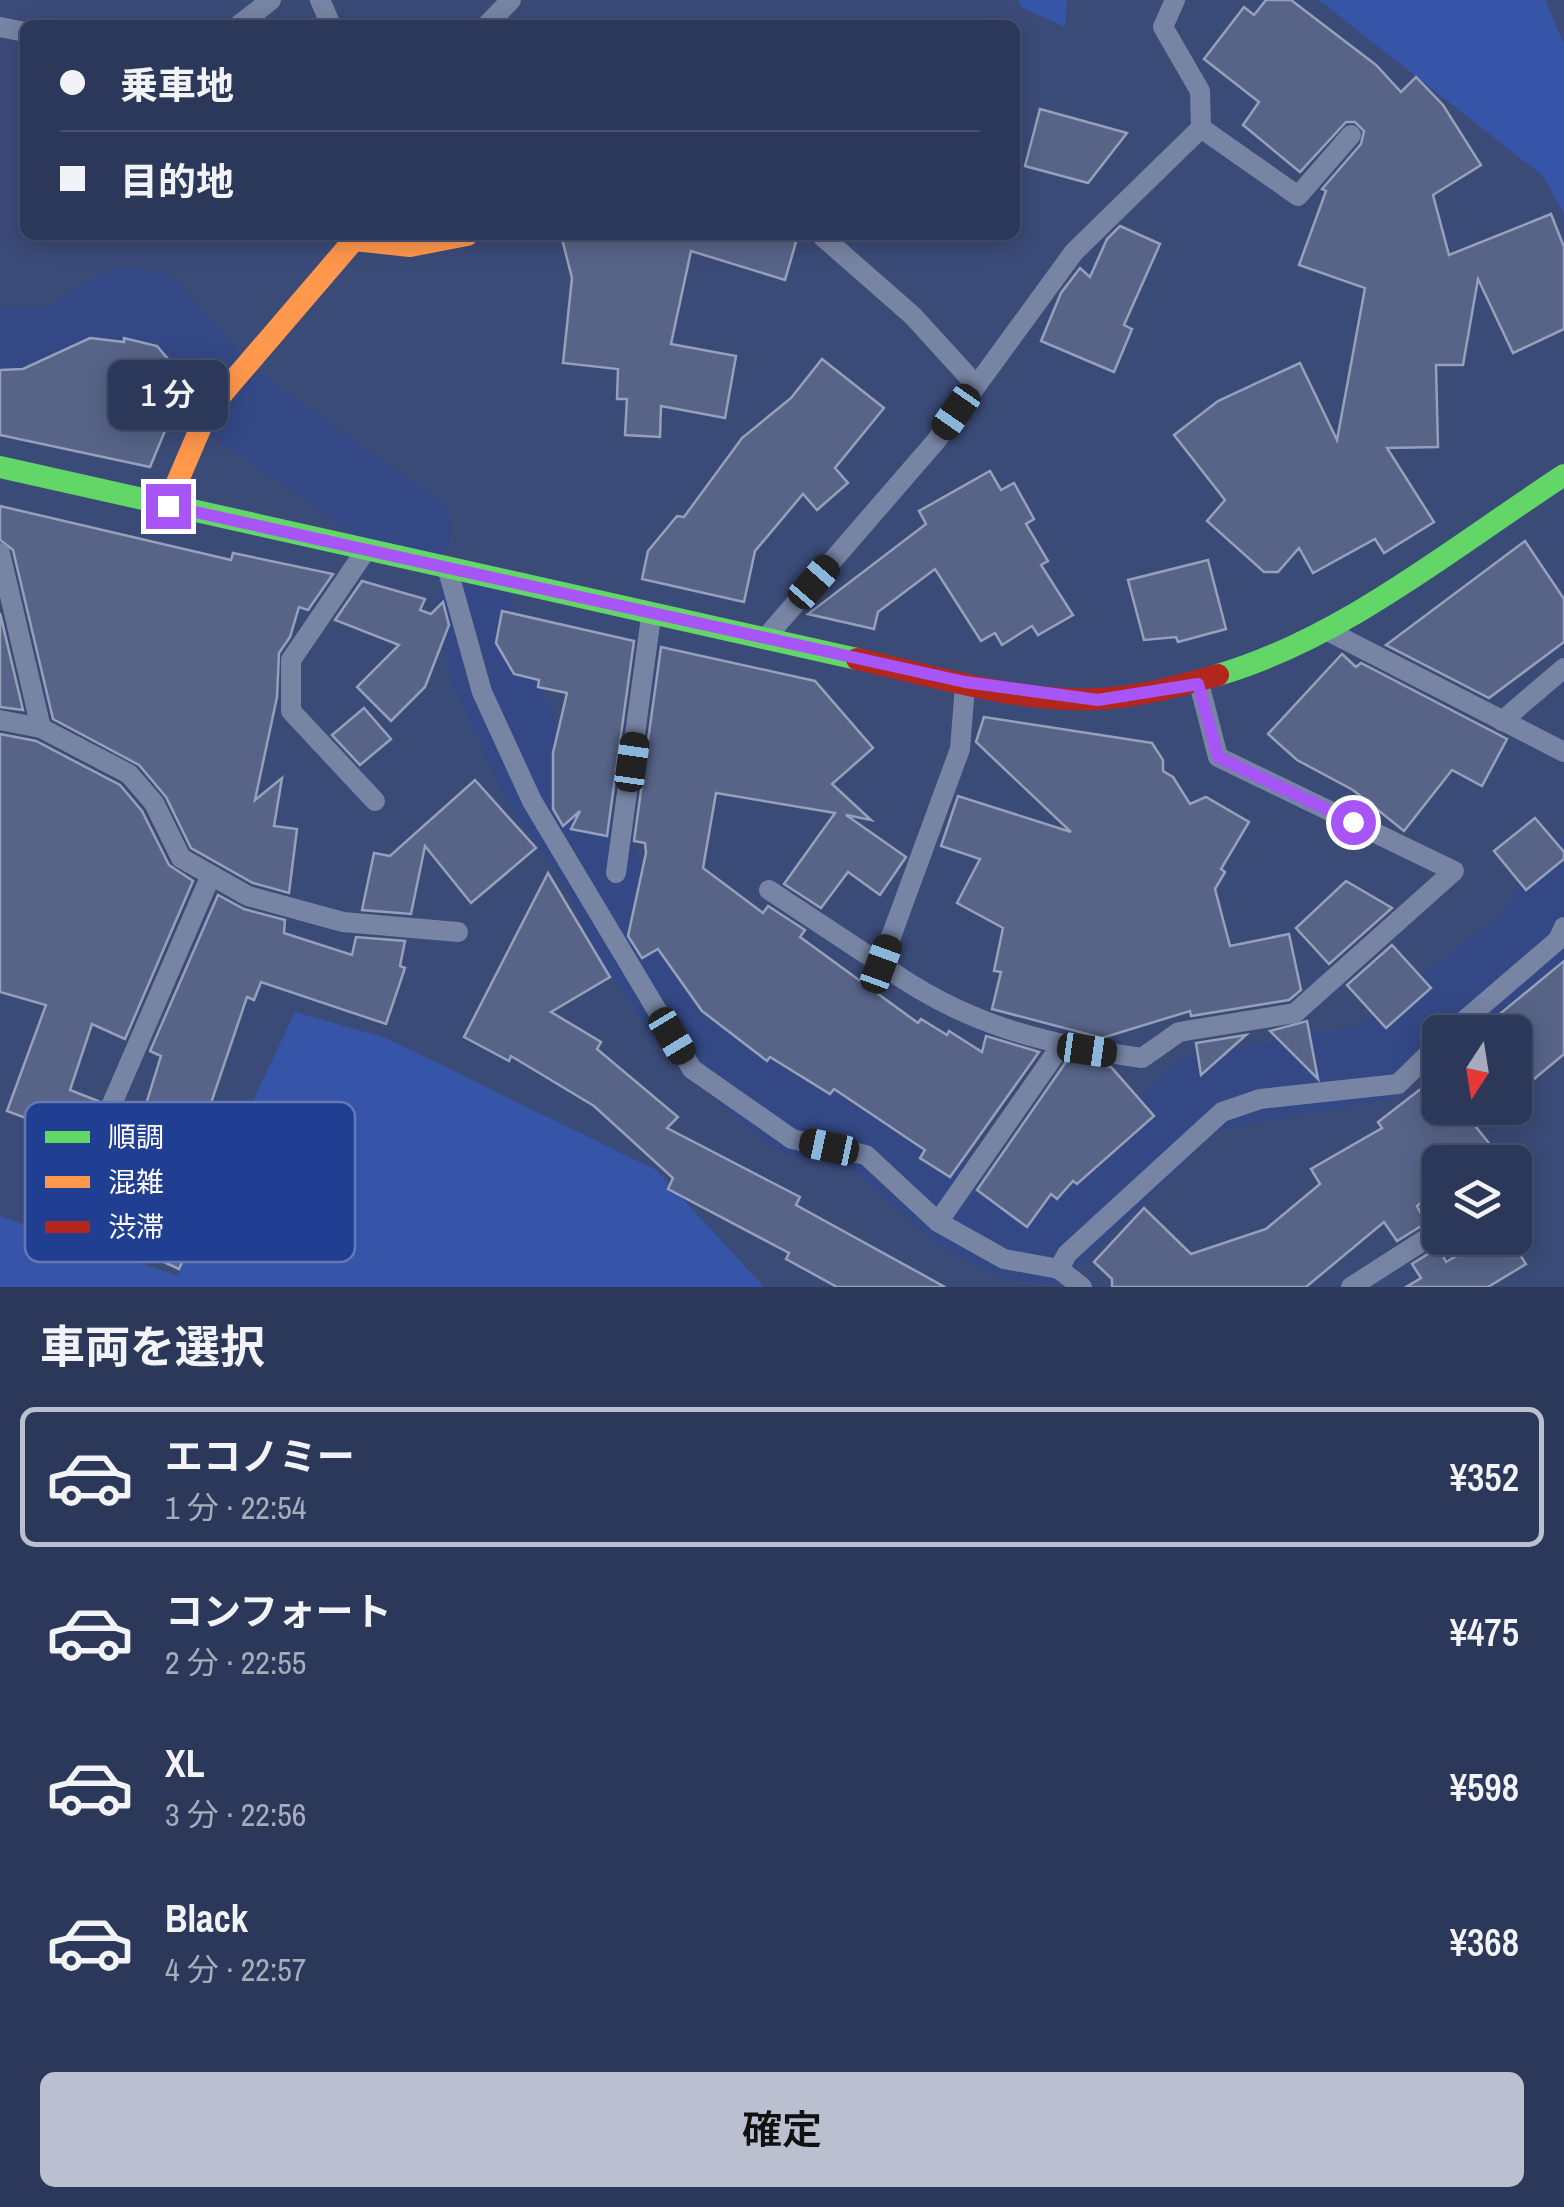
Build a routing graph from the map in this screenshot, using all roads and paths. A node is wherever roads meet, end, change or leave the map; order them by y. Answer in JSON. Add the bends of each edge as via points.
{"nodes":[{"id":1,"x":270,"y":0,"type":"edge"},
{"id":2,"x":511,"y":0,"type":"edge"},
{"id":3,"x":1175,"y":0,"type":"edge"},
{"id":4,"x":245,"y":20,"type":"edge"},
{"id":5,"x":491,"y":20,"type":"edge"},
{"id":6,"x":1201,"y":128,"type":"junction"},
{"id":7,"x":1352,"y":135,"type":"dead end"},
{"id":8,"x":352,"y":240,"type":"edge"},
{"id":9,"x":368,"y":240,"type":"edge"},
{"id":10,"x":441,"y":240,"type":"edge"},
{"id":11,"x":826,"y":240,"type":"edge"},
{"id":12,"x":976,"y":384,"type":"junction"},
{"id":13,"x":0,"y":467,"type":"edge"},
{"id":14,"x":1564,"y":475,"type":"edge"},
{"id":15,"x":168,"y":506,"type":"junction"},
{"id":16,"x":366,"y":550,"type":"junction"},
{"id":17,"x":0,"y":553,"type":"edge"},
{"id":18,"x":447,"y":567,"type":"junction"},
{"id":19,"x":652,"y":615,"type":"junction"},
{"id":20,"x":1326,"y":631,"type":"junction"},
{"id":21,"x":764,"y":639,"type":"junction"},
{"id":22,"x":1564,"y":668,"type":"edge"},
{"id":23,"x":965,"y":682,"type":"junction"},
{"id":24,"x":1198,"y":684,"type":"junction"},
{"id":25,"x":0,"y":720,"type":"edge"},
{"id":26,"x":1502,"y":720,"type":"junction"},
{"id":27,"x":42,"y":728,"type":"junction"},
{"id":28,"x":1564,"y":752,"type":"edge"},
{"id":29,"x":374,"y":800,"type":"dead end"},
{"id":30,"x":616,"y":872,"type":"dead end"},
{"id":31,"x":211,"y":875,"type":"junction"},
{"id":32,"x":770,"y":890,"type":"dead end"},
{"id":33,"x":1564,"y":927,"type":"edge"},
{"id":34,"x":458,"y":932,"type":"dead end"},
{"id":35,"x":881,"y":964,"type":"junction"},
{"id":36,"x":1471,"y":1015,"type":"edge"},
{"id":37,"x":1060,"y":1046,"type":"junction"},
{"id":38,"x":1422,"y":1061,"type":"edge"},
{"id":39,"x":113,"y":1102,"type":"edge"},
{"id":40,"x":939,"y":1221,"type":"junction"},
{"id":41,"x":1422,"y":1242,"type":"edge"},
{"id":42,"x":1059,"y":1269,"type":"junction"},
{"id":43,"x":1082,"y":1287,"type":"edge"},
{"id":44,"x":1351,"y":1287,"type":"edge"}],
"edges":[{"from":1,"to":4,"type":"lane"},
{"from":2,"to":5,"type":"lane"},
{"from":3,"to":6,"type":"lane","via":[[1163,27],[1200,91]]},
{"from":6,"to":7,"type":"lane","via":[[1298,196]]},
{"from":6,"to":12,"type":"lane","via":[[1074,252]]},
{"from":8,"to":15,"type":"street","via":[[220,395]]},
{"from":9,"to":10,"type":"street","via":[[410,246]]},
{"from":11,"to":12,"type":"lane","via":[[913,316]]},
{"from":12,"to":21,"type":"lane","via":[[936,441]]},
{"from":13,"to":15,"type":"street"},
{"from":14,"to":20,"type":"street"},
{"from":15,"to":16,"type":"street"},
{"from":16,"to":18,"type":"street"},
{"from":16,"to":29,"type":"lane","via":[[291,660],[291,711]]},
{"from":17,"to":27,"type":"lane"},
{"from":18,"to":19,"type":"street"},
{"from":18,"to":40,"type":"lane","via":[[482,692],[532,801],[692,1070],[792,1140],[866,1155]]},
{"from":19,"to":21,"type":"street"},
{"from":19,"to":30,"type":"lane"},
{"from":20,"to":24,"type":"street"},
{"from":20,"to":26,"type":"lane"},
{"from":21,"to":23,"type":"street"},
{"from":22,"to":26,"type":"lane"},
{"from":23,"to":24,"type":"street","via":[[1098,700]]},
{"from":23,"to":35,"type":"lane","via":[[960,749]]},
{"from":24,"to":37,"type":"lane","via":[[1218,757],[1454,872],[1296,1013],[1179,1032],[1142,1058]]},
{"from":25,"to":27,"type":"lane"},
{"from":26,"to":28,"type":"lane"},
{"from":27,"to":31,"type":"lane","via":[[129,774],[154,803],[182,858]]},
{"from":31,"to":34,"type":"lane","via":[[248,896],[342,922]]},
{"from":31,"to":39,"type":"lane"},
{"from":32,"to":35,"type":"lane"},
{"from":33,"to":36,"type":"lane","via":[[1558,940]]},
{"from":35,"to":37,"type":"lane","via":[[926,997]]},
{"from":37,"to":40,"type":"lane"},
{"from":38,"to":42,"type":"lane","via":[[1398,1084],[1260,1099],[1222,1112],[1067,1254]]},
{"from":40,"to":42,"type":"lane","via":[[1004,1259]]},
{"from":41,"to":44,"type":"lane"},
{"from":42,"to":43,"type":"lane"}]}
